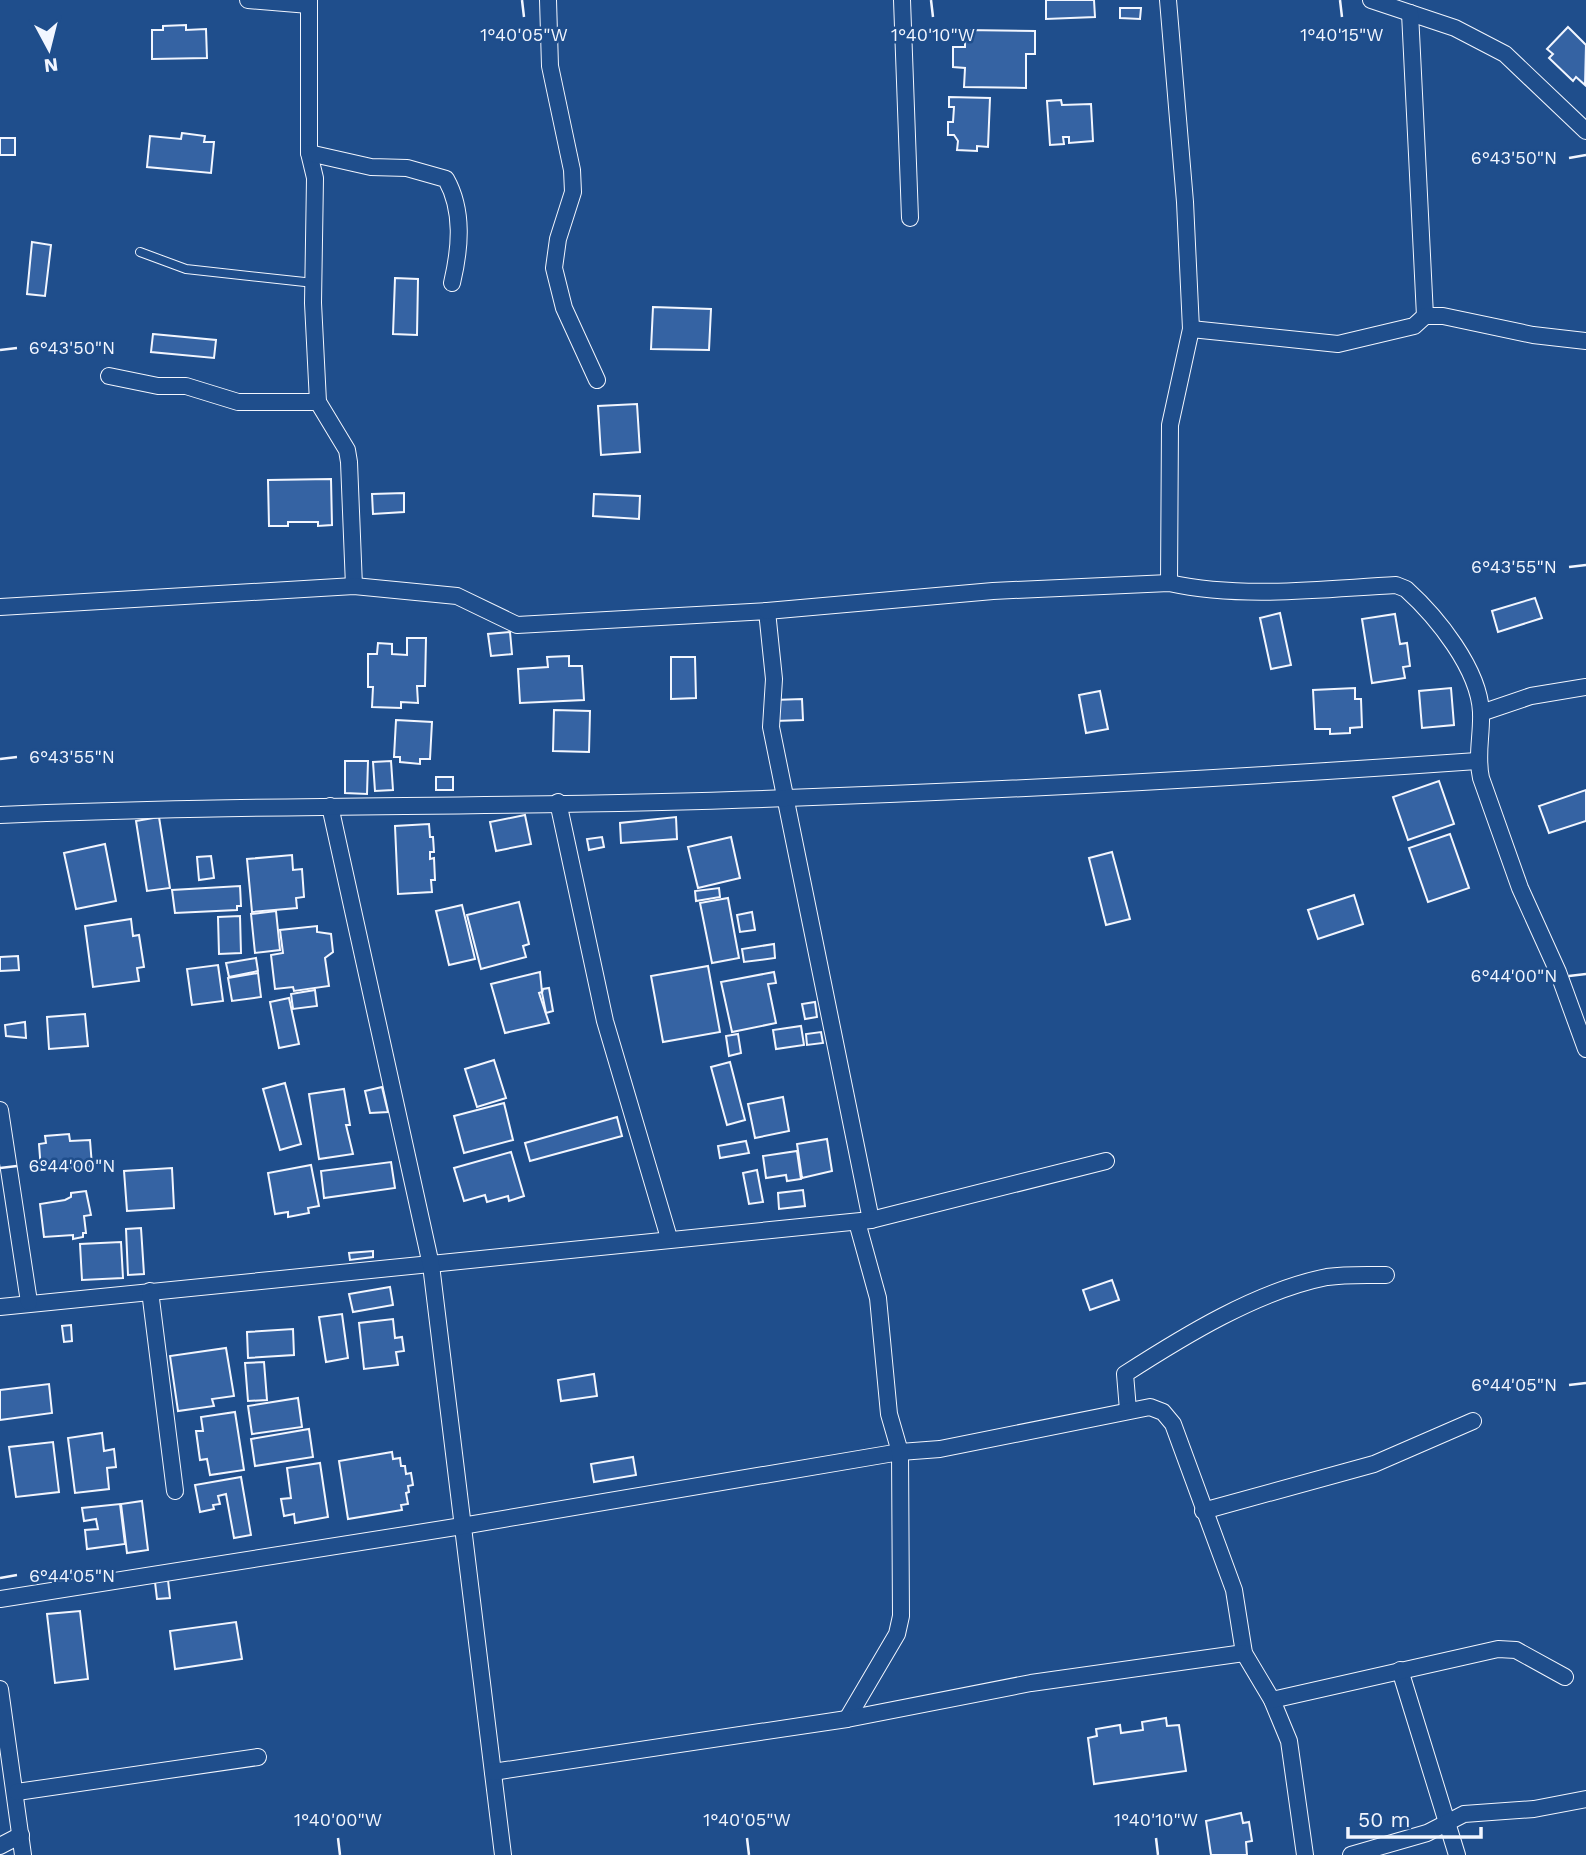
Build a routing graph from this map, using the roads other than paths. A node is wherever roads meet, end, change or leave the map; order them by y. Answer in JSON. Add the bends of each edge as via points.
{"nodes":[{"id":1,"x":248,"y":0,"type":"edge"},
{"id":2,"x":548,"y":0,"type":"edge"},
{"id":3,"x":902,"y":0,"type":"edge"},
{"id":4,"x":1168,"y":0,"type":"edge"},
{"id":5,"x":1371,"y":0,"type":"edge"},
{"id":6,"x":309,"y":2,"type":"edge"},
{"id":7,"x":1410,"y":13,"type":"junction"},
{"id":8,"x":1586,"y":131,"type":"edge"},
{"id":9,"x":309,"y":153,"type":"junction"},
{"id":10,"x":910,"y":218,"type":"dead end"},
{"id":11,"x":140,"y":252,"type":"dead end"},
{"id":12,"x":314,"y":283,"type":"junction"},
{"id":13,"x":452,"y":283,"type":"dead end"},
{"id":14,"x":1425,"y":316,"type":"junction"},
{"id":15,"x":1191,"y":329,"type":"junction"},
{"id":16,"x":1586,"y":341,"type":"edge"},
{"id":17,"x":109,"y":376,"type":"dead end"},
{"id":18,"x":597,"y":380,"type":"dead end"},
{"id":19,"x":318,"y":402,"type":"junction"},
{"id":20,"x":1169,"y":583,"type":"junction"},
{"id":21,"x":354,"y":586,"type":"junction"},
{"id":22,"x":0,"y":607,"type":"edge"},
{"id":23,"x":767,"y":611,"type":"junction"},
{"id":24,"x":1586,"y":687,"type":"edge"},
{"id":25,"x":1481,"y":713,"type":"junction"},
{"id":26,"x":1477,"y":761,"type":"junction"},
{"id":27,"x":786,"y":799,"type":"junction"},
{"id":28,"x":558,"y":802,"type":"junction"},
{"id":29,"x":330,"y":806,"type":"junction"},
{"id":30,"x":0,"y":815,"type":"edge"},
{"id":31,"x":1586,"y":1049,"type":"edge"},
{"id":32,"x":0,"y":1110,"type":"edge"},
{"id":33,"x":1106,"y":1161,"type":"dead end"},
{"id":34,"x":864,"y":1221,"type":"junction"},
{"id":35,"x":669,"y":1238,"type":"junction"},
{"id":36,"x":431,"y":1265,"type":"junction"},
{"id":37,"x":1387,"y":1275,"type":"dead end"},
{"id":38,"x":150,"y":1291,"type":"junction"},
{"id":39,"x":29,"y":1302,"type":"junction"},
{"id":40,"x":0,"y":1307,"type":"edge"},
{"id":41,"x":1128,"y":1410,"type":"junction"},
{"id":42,"x":1473,"y":1421,"type":"dead end"},
{"id":43,"x":900,"y":1452,"type":"junction"},
{"id":44,"x":174,"y":1491,"type":"dead end"},
{"id":45,"x":1203,"y":1511,"type":"junction"},
{"id":46,"x":462,"y":1526,"type":"junction"},
{"id":47,"x":0,"y":1599,"type":"edge"},
{"id":48,"x":1244,"y":1653,"type":"junction"},
{"id":49,"x":1400,"y":1670,"type":"junction"},
{"id":50,"x":1564,"y":1677,"type":"dead end"},
{"id":51,"x":1,"y":1695,"type":"edge"},
{"id":52,"x":1272,"y":1700,"type":"junction"},
{"id":53,"x":847,"y":1719,"type":"junction"},
{"id":54,"x":258,"y":1757,"type":"dead end"},
{"id":55,"x":493,"y":1772,"type":"junction"},
{"id":56,"x":16,"y":1792,"type":"junction"},
{"id":57,"x":1586,"y":1799,"type":"edge"},
{"id":58,"x":1447,"y":1824,"type":"junction"},
{"id":59,"x":21,"y":1835,"type":"junction"},
{"id":60,"x":0,"y":1846,"type":"edge"},
{"id":61,"x":23,"y":1855,"type":"edge"},
{"id":62,"x":503,"y":1855,"type":"edge"},
{"id":63,"x":1305,"y":1855,"type":"edge"},
{"id":64,"x":1351,"y":1855,"type":"edge"},
{"id":65,"x":1457,"y":1855,"type":"edge"}],
"edges":[{"from":1,"to":6,"type":"street"},
{"from":2,"to":18,"type":"street","via":[[550,66],[573,192],[554,268],[564,308]]},
{"from":3,"to":10,"type":"street"},
{"from":4,"to":15,"type":"street"},
{"from":5,"to":7,"type":"street"},
{"from":6,"to":9,"type":"street"},
{"from":7,"to":8,"type":"street","via":[[1505,54]]},
{"from":7,"to":14,"type":"street"},
{"from":9,"to":12,"type":"street","via":[[315,178]]},
{"from":9,"to":13,"type":"street","via":[[446,179],[454,192],[460,246]]},
{"from":11,"to":12,"type":"lane","via":[[186,269]]},
{"from":12,"to":19,"type":"street"},
{"from":14,"to":15,"type":"street","via":[[1414,326],[1338,344]]},
{"from":14,"to":16,"type":"street"},
{"from":15,"to":20,"type":"street","via":[[1171,425]]},
{"from":17,"to":19,"type":"street","via":[[158,386],[186,386],[238,402]]},
{"from":19,"to":21,"type":"street","via":[[349,462]]},
{"from":20,"to":23,"type":"street","via":[[993,591]]},
{"from":20,"to":25,"type":"street","via":[[1271,592],[1396,585],[1406,589],[1464,659]]},
{"from":21,"to":22,"type":"street"},
{"from":21,"to":23,"type":"street","via":[[457,596],[517,625]]},
{"from":23,"to":27,"type":"street","via":[[774,679],[771,727]]},
{"from":24,"to":25,"type":"street","via":[[1531,696]]},
{"from":25,"to":26,"type":"street"},
{"from":26,"to":27,"type":"street","via":[[1305,774]]},
{"from":26,"to":31,"type":"street","via":[[1520,888]]},
{"from":27,"to":28,"type":"street"},
{"from":27,"to":34,"type":"street"},
{"from":28,"to":29,"type":"street"},
{"from":28,"to":35,"type":"street","via":[[605,1021]]},
{"from":29,"to":30,"type":"street"},
{"from":29,"to":36,"type":"street"},
{"from":32,"to":39,"type":"street"},
{"from":33,"to":34,"type":"street"},
{"from":34,"to":35,"type":"street"},
{"from":34,"to":43,"type":"street","via":[[878,1298],[889,1414]]},
{"from":35,"to":36,"type":"street"},
{"from":36,"to":38,"type":"street"},
{"from":36,"to":46,"type":"street"},
{"from":37,"to":41,"type":"street","via":[[1303,1283],[1208,1323],[1125,1374]]},
{"from":38,"to":39,"type":"street"},
{"from":38,"to":44,"type":"street"},
{"from":39,"to":40,"type":"street"},
{"from":41,"to":43,"type":"street","via":[[940,1449]]},
{"from":41,"to":45,"type":"street","via":[[1150,1407],[1163,1412],[1173,1424]]},
{"from":42,"to":45,"type":"street","via":[[1374,1464]]},
{"from":43,"to":46,"type":"street"},
{"from":43,"to":53,"type":"street","via":[[901,1616],[897,1634]]},
{"from":45,"to":48,"type":"street","via":[[1234,1590]]},
{"from":46,"to":47,"type":"street"},
{"from":46,"to":55,"type":"street"},
{"from":48,"to":52,"type":"street"},
{"from":48,"to":53,"type":"street","via":[[1031,1683]]},
{"from":49,"to":50,"type":"street","via":[[1507,1648]]},
{"from":49,"to":52,"type":"street"},
{"from":49,"to":58,"type":"street"},
{"from":51,"to":56,"type":"street"},
{"from":52,"to":63,"type":"street","via":[[1289,1741]]},
{"from":53,"to":55,"type":"street"},
{"from":54,"to":56,"type":"street"},
{"from":55,"to":62,"type":"street"},
{"from":56,"to":59,"type":"street"},
{"from":57,"to":58,"type":"street","via":[[1534,1809],[1475,1812]]},
{"from":58,"to":64,"type":"street"},
{"from":58,"to":65,"type":"street"},
{"from":59,"to":60,"type":"street"},
{"from":59,"to":61,"type":"street"}]}
